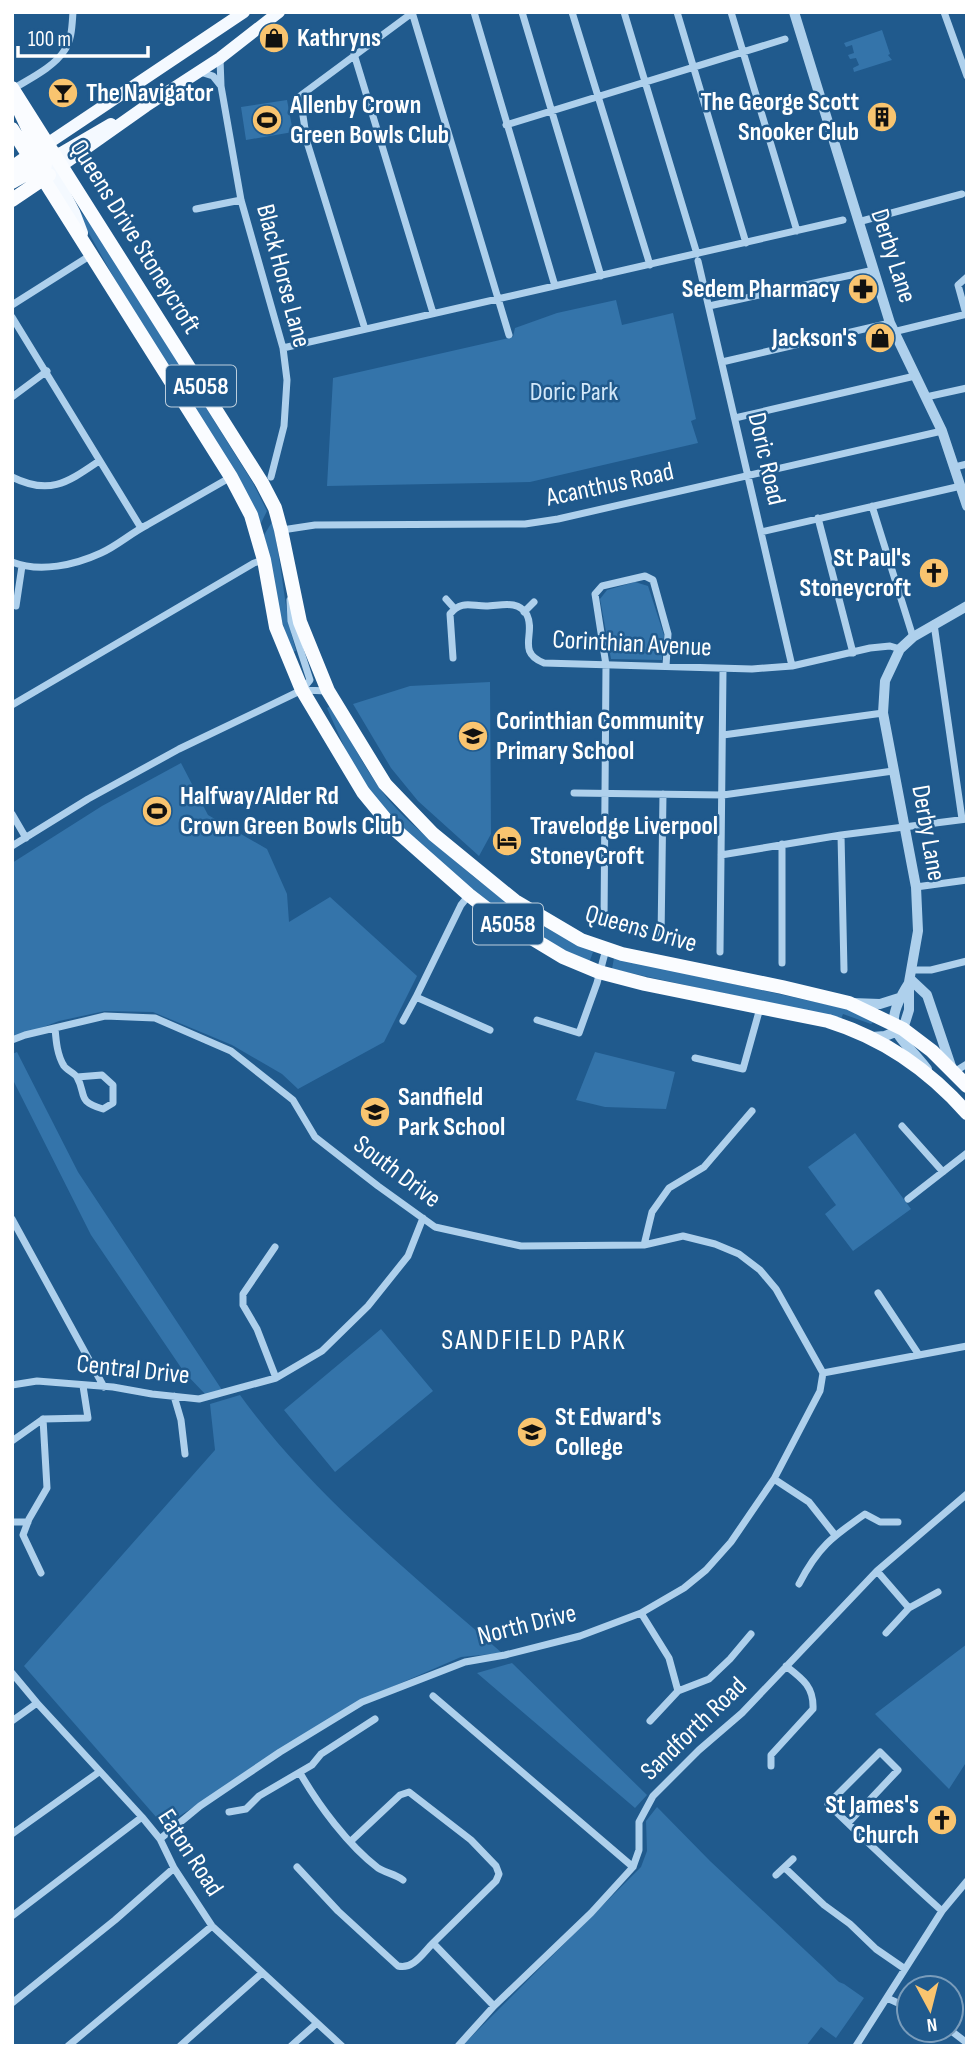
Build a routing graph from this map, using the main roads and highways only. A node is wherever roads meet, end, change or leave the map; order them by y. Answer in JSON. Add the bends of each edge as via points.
{"nodes":[{"id":1,"x":244,"y":12,"type":"edge"},
{"id":2,"x":270,"y":15,"type":"edge"},
{"id":3,"x":13,"y":88,"type":"edge"},
{"id":4,"x":12,"y":129,"type":"edge"},
{"id":5,"x":45,"y":161,"type":"junction"},
{"id":6,"x":12,"y":169,"type":"edge"},
{"id":7,"x":12,"y":182,"type":"edge"},
{"id":8,"x":12,"y":200,"type":"edge"},
{"id":9,"x":300,"y":622,"type":"joint"},
{"id":10,"x":276,"y":627,"type":"joint"},
{"id":11,"x":958,"y":1068,"type":"edge"},
{"id":12,"x":967,"y":1086,"type":"edge"},
{"id":13,"x":967,"y":1113,"type":"edge"}],
"edges":[{"from":1,"to":5,"type":"main road"},
{"from":2,"to":5,"type":"main road","via":[[199,72]]},
{"from":3,"to":5,"type":"highway","via":[[20,115]]},
{"from":4,"to":5,"type":"highway","number":"A5058"},
{"from":5,"to":6,"type":"highway"},
{"from":5,"to":7,"type":"highway"},
{"from":5,"to":8,"type":"highway"},
{"from":5,"to":9,"type":"highway","name":"Queens Drive Stoneycroft","number":"A5058","via":[[262,483],[275,508]]},
{"from":5,"to":10,"type":"highway","name":"Queens Drive Stoneycroft","number":"A5058","via":[[89,249],[251,515]]},
{"from":9,"to":11,"type":"highway","name":"Queens Drive","number":"A5058","via":[[328,691],[385,784],[433,834],[515,901],[560,929],[606,949],[849,1003]]},
{"from":10,"to":13,"type":"highway","name":"Queens Drive","number":"A5058","via":[[302,690],[377,810],[469,895],[530,939],[600,972],[828,1021],[872,1037],[937,1083]]},
{"from":11,"to":12,"type":"highway","name":"Queens Drive","number":"A5058"}]}
